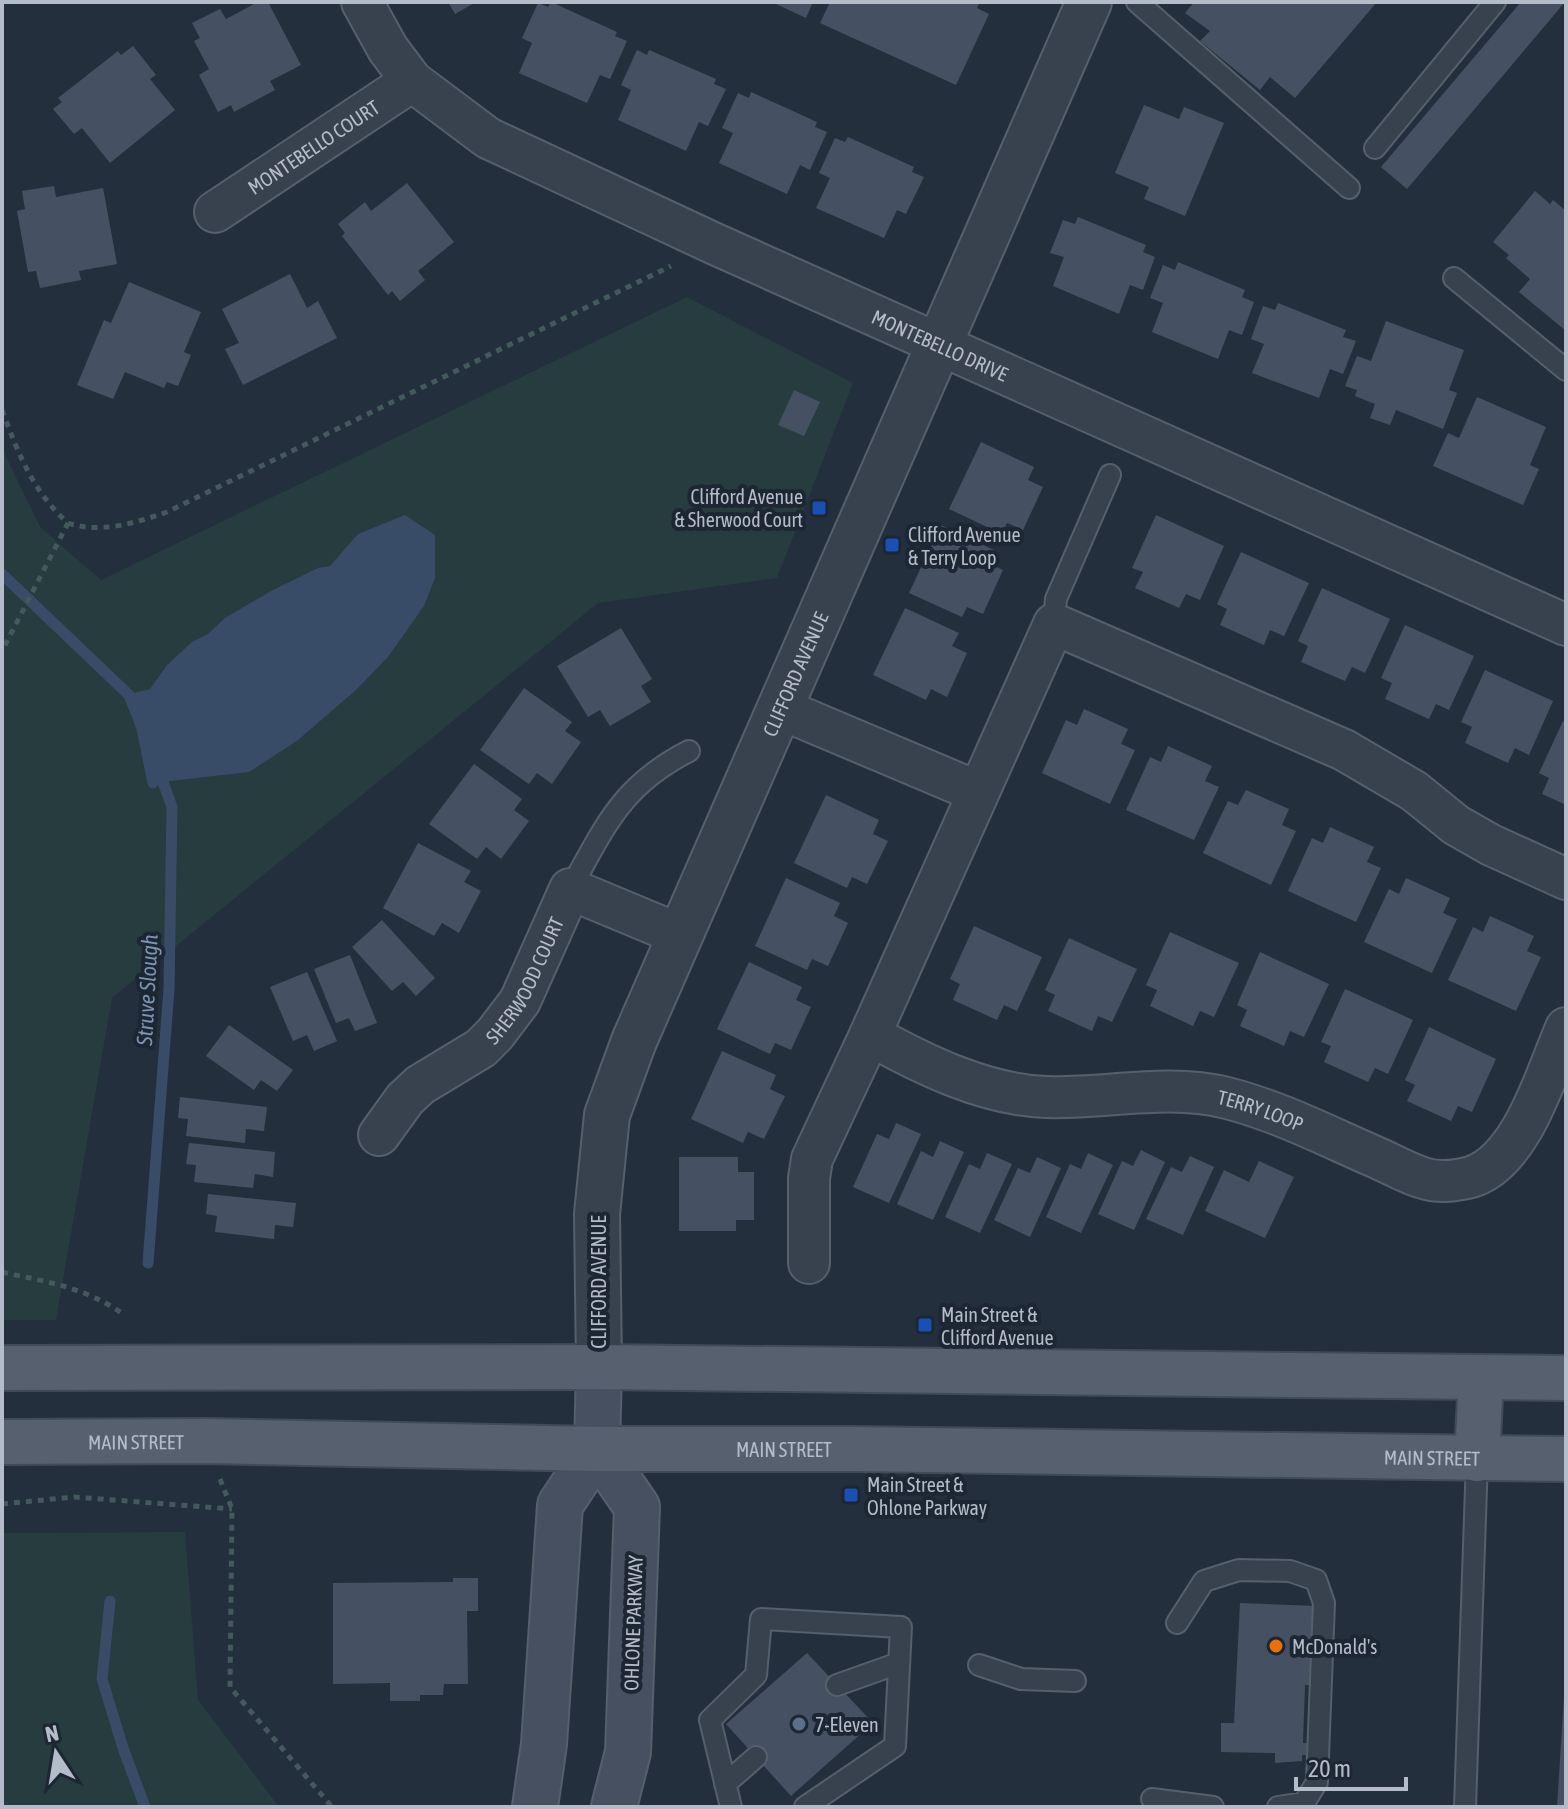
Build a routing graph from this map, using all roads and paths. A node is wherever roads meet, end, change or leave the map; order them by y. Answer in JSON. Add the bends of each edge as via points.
{"nodes":[{"id":1,"x":362,"y":2,"type":"edge"},
{"id":2,"x":1089,"y":2,"type":"edge"},
{"id":3,"x":1137,"y":2,"type":"edge"},
{"id":4,"x":1495,"y":2,"type":"edge"},
{"id":5,"x":412,"y":81,"type":"junction"},
{"id":6,"x":1375,"y":148,"type":"dead end"},
{"id":7,"x":1349,"y":188,"type":"dead end"},
{"id":8,"x":215,"y":212,"type":"dead end"},
{"id":9,"x":715,"y":244,"type":"junction"},
{"id":10,"x":1454,"y":278,"type":"dead end"},
{"id":11,"x":938,"y":344,"type":"junction"},
{"id":12,"x":1566,"y":370,"type":"edge"},
{"id":13,"x":2,"y":410,"type":"edge"},
{"id":14,"x":1110,"y":475,"type":"dead end"},
{"id":15,"x":68,"y":523,"type":"junction"},
{"id":16,"x":1563,"y":616,"type":"edge"},
{"id":17,"x":1054,"y":624,"type":"junction"},
{"id":18,"x":2,"y":651,"type":"edge"},
{"id":19,"x":779,"y":708,"type":"junction"},
{"id":20,"x":689,"y":751,"type":"dead end"},
{"id":21,"x":978,"y":792,"type":"junction"},
{"id":22,"x":1566,"y":879,"type":"edge"},
{"id":23,"x":570,"y":889,"type":"junction"},
{"id":24,"x":678,"y":934,"type":"junction"},
{"id":25,"x":1566,"y":1028,"type":"edge"},
{"id":26,"x":870,"y":1035,"type":"junction"},
{"id":27,"x":379,"y":1135,"type":"dead end"},
{"id":28,"x":809,"y":1263,"type":"dead end"},
{"id":29,"x":2,"y":1272,"type":"edge"},
{"id":30,"x":123,"y":1314,"type":"dead end"},
{"id":31,"x":599,"y":1367,"type":"junction"},
{"id":32,"x":2,"y":1368,"type":"edge"},
{"id":33,"x":1481,"y":1377,"type":"junction"},
{"id":34,"x":1566,"y":1378,"type":"edge"},
{"id":35,"x":205,"y":1441,"type":"junction"},
{"id":36,"x":2,"y":1442,"type":"edge"},
{"id":37,"x":597,"y":1449,"type":"junction"},
{"id":38,"x":1477,"y":1459,"type":"junction"},
{"id":39,"x":1566,"y":1459,"type":"edge"},
{"id":40,"x":2,"y":1504,"type":"edge"},
{"id":41,"x":232,"y":1509,"type":"junction"},
{"id":42,"x":1177,"y":1623,"type":"dead end"},
{"id":43,"x":899,"y":1663,"type":"junction"},
{"id":44,"x":979,"y":1665,"type":"dead end"},
{"id":45,"x":1075,"y":1681,"type":"dead end"},
{"id":46,"x":837,"y":1685,"type":"dead end"},
{"id":47,"x":756,"y":1757,"type":"dead end"},
{"id":48,"x":725,"y":1784,"type":"junction"},
{"id":49,"x":1152,"y":1799,"type":"dead end"},
{"id":50,"x":332,"y":1807,"type":"edge"},
{"id":51,"x":535,"y":1807,"type":"edge"},
{"id":52,"x":614,"y":1807,"type":"edge"},
{"id":53,"x":731,"y":1807,"type":"edge"},
{"id":54,"x":805,"y":1807,"type":"edge"},
{"id":55,"x":1213,"y":1807,"type":"edge"},
{"id":56,"x":1278,"y":1807,"type":"edge"},
{"id":57,"x":1465,"y":1807,"type":"edge"}],
"edges":[{"from":1,"to":5,"type":"street","name":"MONTEBELLO DRIVE"},
{"from":2,"to":11,"type":"street","name":"CLIFFORD AVENUE"},
{"from":3,"to":7,"type":"lane"},
{"from":4,"to":6,"type":"lane"},
{"from":5,"to":8,"type":"street","name":"MONTEBELLO COURT"},
{"from":5,"to":9,"type":"street","name":"MONTEBELLO DRIVE","via":[[488,138]]},
{"from":9,"to":11,"type":"street","name":"MONTEBELLO DRIVE"},
{"from":9,"to":15,"type":"path","via":[[167,512],[115,526]]},
{"from":10,"to":12,"type":"lane"},
{"from":11,"to":16,"type":"street","name":"MONTEBELLO DRIVE"},
{"from":11,"to":19,"type":"street","name":"CLIFFORD AVENUE"},
{"from":13,"to":15,"type":"path","via":[[36,489]]},
{"from":14,"to":17,"type":"lane","via":[[1056,599]]},
{"from":15,"to":18,"type":"path"},
{"from":17,"to":21,"type":"street"},
{"from":17,"to":22,"type":"street","via":[[1344,750],[1414,791],[1456,825]]},
{"from":19,"to":21,"type":"street"},
{"from":19,"to":24,"type":"street","name":"CLIFFORD AVENUE"},
{"from":20,"to":23,"type":"lane","via":[[628,794]]},
{"from":21,"to":26,"type":"street"},
{"from":23,"to":24,"type":"street"},
{"from":23,"to":27,"type":"street","name":"SHERWOOD COURT","via":[[510,1017],[481,1048],[405,1099]]},
{"from":24,"to":31,"type":"street","name":"CLIFFORD AVENUE","via":[[607,1115],[597,1214]]},
{"from":25,"to":26,"type":"street","name":"TERRY LOOP","via":[[1511,1147],[1495,1165],[1452,1181],[1425,1179],[1292,1120],[1224,1097],[1187,1092],[1045,1097],[1004,1092],[904,1054]]},
{"from":26,"to":28,"type":"street","via":[[812,1159]]},
{"from":29,"to":30,"type":"path","via":[[81,1290]]},
{"from":31,"to":32,"type":"main road"},
{"from":31,"to":33,"type":"main road"},
{"from":31,"to":37,"type":"main road"},
{"from":33,"to":34,"type":"main road"},
{"from":33,"to":38,"type":"main road"},
{"from":35,"to":36,"type":"main road","name":"MAIN STREET"},
{"from":35,"to":37,"type":"main road","name":"MAIN STREET"},
{"from":35,"to":41,"type":"path"},
{"from":37,"to":38,"type":"main road","name":"MAIN STREET"},
{"from":37,"to":51,"type":"main road","via":[[560,1505]]},
{"from":37,"to":52,"type":"main road","name":"OHLONE PARKWAY","via":[[637,1507],[628,1752]]},
{"from":38,"to":39,"type":"main road","name":"MAIN STREET"},
{"from":38,"to":57,"type":"lane"},
{"from":40,"to":41,"type":"path","via":[[74,1497]]},
{"from":41,"to":50,"type":"path","via":[[230,1687]]},
{"from":42,"to":56,"type":"lane","via":[[1204,1581],[1239,1570],[1290,1571],[1316,1580],[1324,1603],[1317,1782],[1304,1803]]},
{"from":43,"to":46,"type":"lane"},
{"from":43,"to":48,"type":"lane","via":[[901,1627],[761,1619],[756,1675],[710,1720]]},
{"from":43,"to":54,"type":"lane","via":[[895,1746]]},
{"from":44,"to":45,"type":"lane","via":[[1021,1679]]},
{"from":47,"to":48,"type":"lane"},
{"from":48,"to":53,"type":"lane"},
{"from":49,"to":55,"type":"lane"}]}
